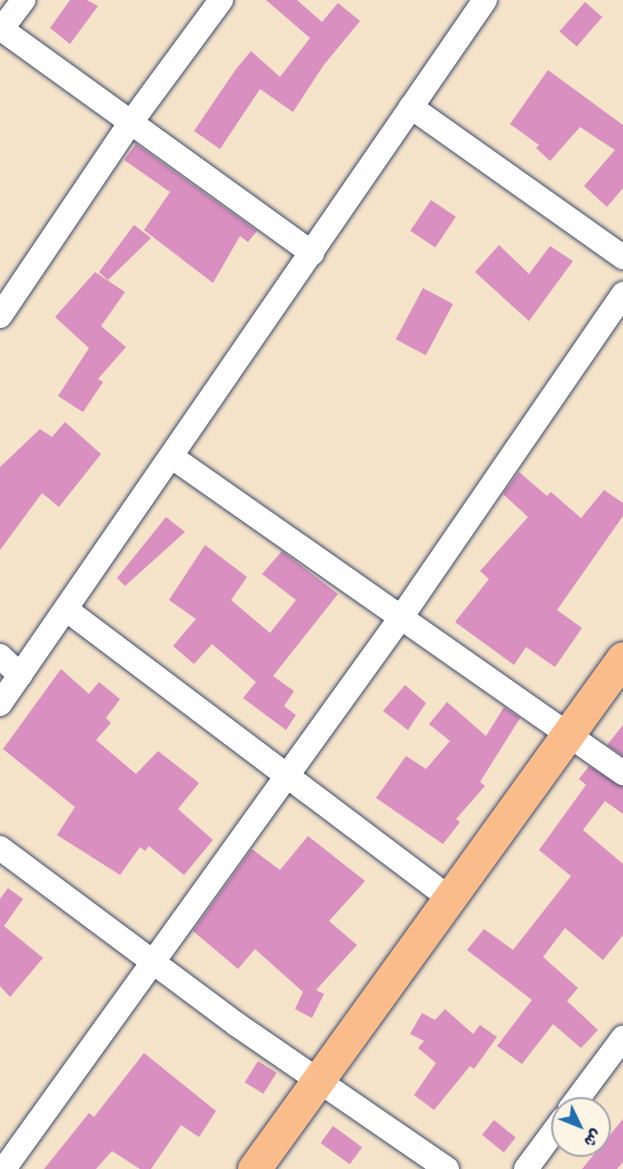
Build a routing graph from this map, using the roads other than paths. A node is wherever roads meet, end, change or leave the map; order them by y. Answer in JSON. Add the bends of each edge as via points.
{"nodes":[{"id":1,"x":22,"y":0,"type":"edge"},
{"id":2,"x":221,"y":0,"type":"edge"},
{"id":3,"x":485,"y":0,"type":"edge"},
{"id":4,"x":0,"y":29,"type":"edge"},
{"id":5,"x":411,"y":107,"type":"junction"},
{"id":6,"x":129,"y":125,"type":"junction"},
{"id":7,"x":312,"y":253,"type":"junction"},
{"id":8,"x":623,"y":257,"type":"edge"},
{"id":9,"x":623,"y":294,"type":"edge"},
{"id":10,"x":0,"y":316,"type":"edge"},
{"id":11,"x":172,"y":457,"type":"junction"},
{"id":12,"x":67,"y":610,"type":"junction"},
{"id":13,"x":402,"y":616,"type":"junction"},
{"id":14,"x":0,"y":656,"type":"edge"},
{"id":15,"x":623,"y":658,"type":"edge"},
{"id":16,"x":20,"y":675,"type":"junction"},
{"id":17,"x":0,"y":704,"type":"edge"},
{"id":18,"x":568,"y":734,"type":"junction"},
{"id":19,"x":623,"y":773,"type":"edge"},
{"id":20,"x":287,"y":774,"type":"junction"},
{"id":21,"x":0,"y":848,"type":"edge"},
{"id":22,"x":450,"y":899,"type":"junction"},
{"id":23,"x":152,"y":961,"type":"junction"},
{"id":24,"x":623,"y":1038,"type":"edge"},
{"id":25,"x":316,"y":1082,"type":"junction"},
{"id":26,"x":579,"y":1097,"type":"edge"},
{"id":27,"x":551,"y":1135,"type":"edge"},
{"id":28,"x":4,"y":1169,"type":"edge"},
{"id":29,"x":255,"y":1169,"type":"edge"},
{"id":30,"x":447,"y":1169,"type":"edge"},
{"id":31,"x":526,"y":1169,"type":"edge"}],
"edges":[{"from":1,"to":4,"type":"street"},
{"from":2,"to":6,"type":"street"},
{"from":3,"to":5,"type":"street"},
{"from":4,"to":6,"type":"street"},
{"from":5,"to":7,"type":"street"},
{"from":5,"to":8,"type":"street"},
{"from":6,"to":7,"type":"street"},
{"from":6,"to":10,"type":"street"},
{"from":7,"to":11,"type":"street"},
{"from":9,"to":13,"type":"street"},
{"from":11,"to":12,"type":"street"},
{"from":11,"to":13,"type":"street"},
{"from":12,"to":16,"type":"street"},
{"from":12,"to":20,"type":"street"},
{"from":13,"to":18,"type":"street"},
{"from":13,"to":20,"type":"street"},
{"from":14,"to":16,"type":"street"},
{"from":15,"to":18,"type":"main road"},
{"from":16,"to":17,"type":"street"},
{"from":18,"to":19,"type":"street"},
{"from":18,"to":22,"type":"main road"},
{"from":20,"to":22,"type":"street"},
{"from":20,"to":23,"type":"street"},
{"from":21,"to":23,"type":"street"},
{"from":22,"to":25,"type":"main road"},
{"from":23,"to":25,"type":"street"},
{"from":23,"to":28,"type":"street"},
{"from":24,"to":26,"type":"street"},
{"from":25,"to":29,"type":"main road"},
{"from":25,"to":30,"type":"street"},
{"from":27,"to":31,"type":"street"}]}
